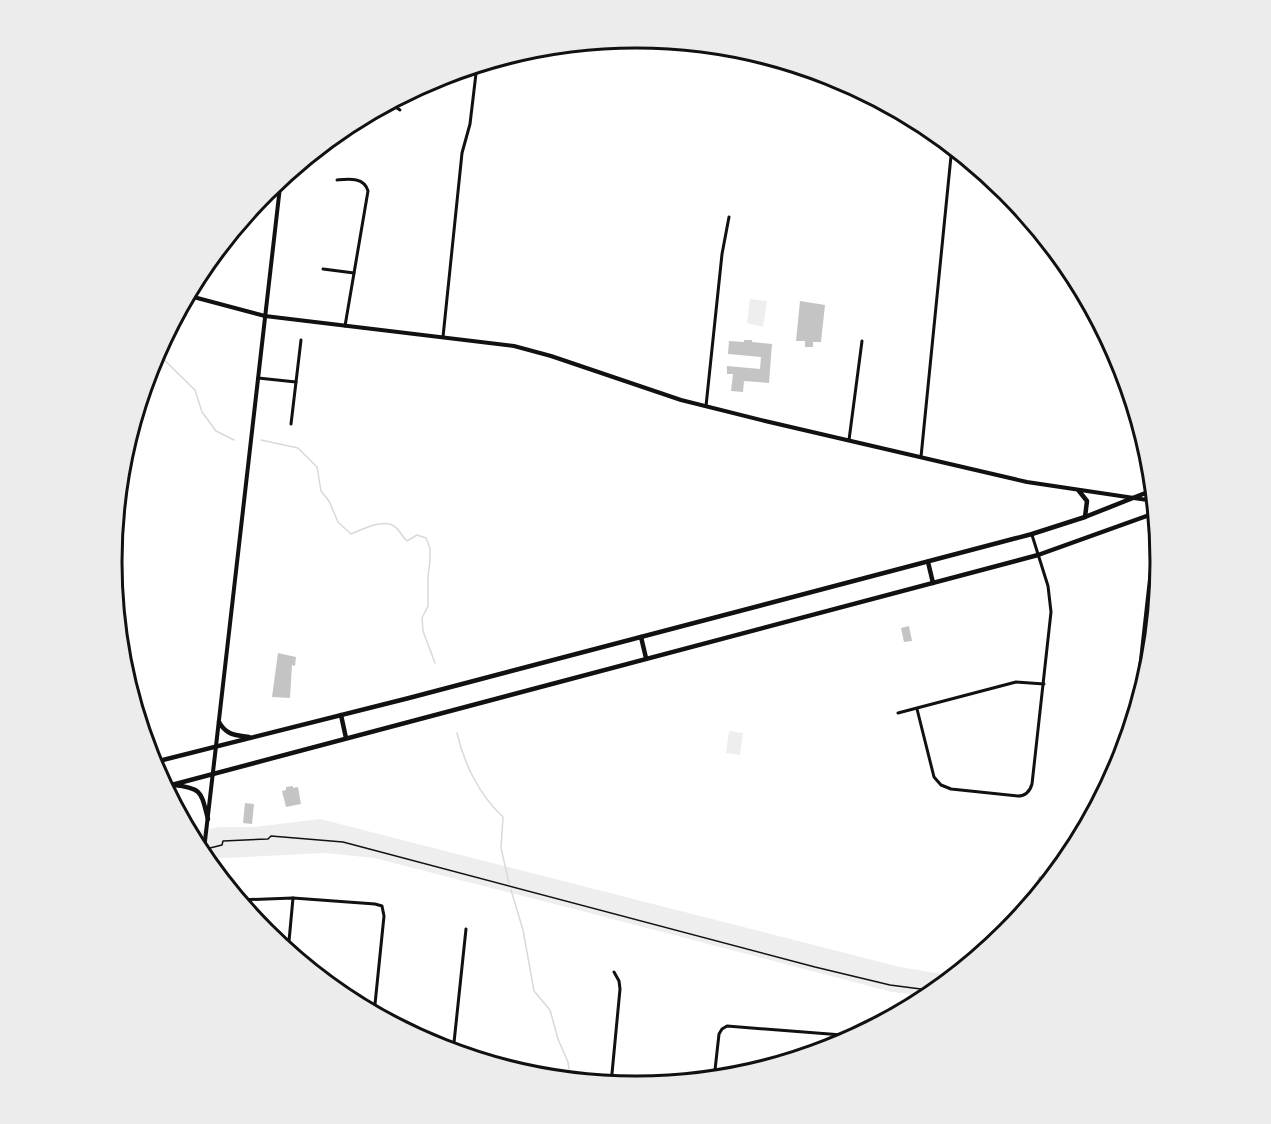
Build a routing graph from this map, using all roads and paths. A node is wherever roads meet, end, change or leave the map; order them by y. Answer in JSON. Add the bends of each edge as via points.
{"nodes":[{"id":1,"x":476,"y":73,"type":"edge"},
{"id":2,"x":396,"y":107,"type":"edge"},
{"id":3,"x":400,"y":110,"type":"dead end"},
{"id":4,"x":951,"y":156,"type":"edge"},
{"id":5,"x":337,"y":180,"type":"dead end"},
{"id":6,"x":279,"y":192,"type":"edge"},
{"id":7,"x":729,"y":217,"type":"dead end"},
{"id":8,"x":323,"y":269,"type":"dead end"},
{"id":9,"x":354,"y":273,"type":"junction"},
{"id":10,"x":195,"y":297,"type":"edge"},
{"id":11,"x":264,"y":316,"type":"junction"},
{"id":12,"x":345,"y":326,"type":"junction"},
{"id":13,"x":443,"y":337,"type":"junction"},
{"id":14,"x":301,"y":340,"type":"dead end"},
{"id":15,"x":862,"y":341,"type":"dead end"},
{"id":16,"x":258,"y":378,"type":"junction"},
{"id":17,"x":296,"y":382,"type":"junction"},
{"id":18,"x":706,"y":406,"type":"junction"},
{"id":19,"x":291,"y":424,"type":"dead end"},
{"id":20,"x":849,"y":440,"type":"junction"},
{"id":21,"x":921,"y":457,"type":"junction"},
{"id":22,"x":1079,"y":491,"type":"junction"},
{"id":23,"x":1145,"y":494,"type":"edge"},
{"id":24,"x":1135,"y":498,"type":"junction"},
{"id":25,"x":1145,"y":500,"type":"edge"},
{"id":26,"x":1147,"y":516,"type":"edge"},
{"id":27,"x":1085,"y":518,"type":"junction"},
{"id":28,"x":1032,"y":534,"type":"junction"},
{"id":29,"x":1038,"y":555,"type":"junction"},
{"id":30,"x":928,"y":562,"type":"junction"},
{"id":31,"x":933,"y":583,"type":"junction"},
{"id":32,"x":1148,"y":602,"type":"edge"},
{"id":33,"x":640,"y":637,"type":"junction"},
{"id":34,"x":1143,"y":643,"type":"edge"},
{"id":35,"x":646,"y":658,"type":"junction"},
{"id":36,"x":1044,"y":684,"type":"junction"},
{"id":37,"x":917,"y":709,"type":"junction"},
{"id":38,"x":898,"y":713,"type":"dead end"},
{"id":39,"x":341,"y":715,"type":"junction"},
{"id":40,"x":219,"y":722,"type":"junction"},
{"id":41,"x":252,"y":737,"type":"junction"},
{"id":42,"x":346,"y":738,"type":"junction"},
{"id":43,"x":216,"y":746,"type":"junction"},
{"id":44,"x":162,"y":760,"type":"edge"},
{"id":45,"x":212,"y":774,"type":"junction"},
{"id":46,"x":173,"y":785,"type":"edge"},
{"id":47,"x":173,"y":785,"type":"edge"},
{"id":48,"x":208,"y":819,"type":"junction"},
{"id":49,"x":205,"y":843,"type":"edge"},
{"id":50,"x":213,"y":848,"type":"dead end"},
{"id":51,"x":293,"y":898,"type":"junction"},
{"id":52,"x":248,"y":900,"type":"edge"},
{"id":53,"x":466,"y":928,"type":"dead end"},
{"id":54,"x":289,"y":941,"type":"edge"},
{"id":55,"x":614,"y":972,"type":"dead end"},
{"id":56,"x":921,"y":989,"type":"edge"},
{"id":57,"x":375,"y":1005,"type":"edge"},
{"id":58,"x":837,"y":1035,"type":"edge"},
{"id":59,"x":454,"y":1043,"type":"edge"},
{"id":60,"x":715,"y":1070,"type":"edge"},
{"id":61,"x":612,"y":1075,"type":"edge"}],
"edges":[{"from":1,"to":13,"type":"street","via":[[462,153]]},
{"from":2,"to":3,"type":"street"},
{"from":4,"to":21,"type":"street"},
{"from":5,"to":9,"type":"street","via":[[360,181],[368,189]]},
{"from":6,"to":11,"type":"street"},
{"from":7,"to":18,"type":"street"},
{"from":8,"to":9,"type":"street"},
{"from":9,"to":12,"type":"street"},
{"from":10,"to":11,"type":"street"},
{"from":11,"to":12,"type":"street"},
{"from":11,"to":16,"type":"street"},
{"from":12,"to":13,"type":"street"},
{"from":13,"to":18,"type":"street","via":[[537,351]]},
{"from":14,"to":17,"type":"street"},
{"from":15,"to":20,"type":"street"},
{"from":16,"to":17,"type":"street"},
{"from":16,"to":40,"type":"street"},
{"from":17,"to":19,"type":"street"},
{"from":18,"to":20,"type":"street"},
{"from":20,"to":21,"type":"street"},
{"from":21,"to":22,"type":"street"},
{"from":22,"to":24,"type":"street"},
{"from":22,"to":27,"type":"main road","via":[[1087,501]]},
{"from":23,"to":24,"type":"main road"},
{"from":24,"to":25,"type":"street"},
{"from":24,"to":27,"type":"main road"},
{"from":26,"to":29,"type":"main road"},
{"from":27,"to":28,"type":"main road"},
{"from":28,"to":29,"type":"street"},
{"from":28,"to":30,"type":"main road"},
{"from":29,"to":31,"type":"main road"},
{"from":29,"to":36,"type":"street","via":[[1051,604]]},
{"from":30,"to":31,"type":"main road"},
{"from":30,"to":33,"type":"main road"},
{"from":31,"to":35,"type":"main road"},
{"from":32,"to":34,"type":"street"},
{"from":33,"to":35,"type":"main road"},
{"from":33,"to":39,"type":"main road"},
{"from":35,"to":42,"type":"main road"},
{"from":36,"to":37,"type":"street","via":[[1018,682]]},
{"from":36,"to":37,"type":"street","via":[[1032,784],[1023,795],[951,789],[939,784]]},
{"from":37,"to":38,"type":"street"},
{"from":39,"to":41,"type":"main road"},
{"from":39,"to":42,"type":"main road"},
{"from":40,"to":41,"type":"main road","via":[[226,733]]},
{"from":40,"to":43,"type":"street"},
{"from":41,"to":43,"type":"main road"},
{"from":42,"to":45,"type":"main road"},
{"from":43,"to":44,"type":"main road"},
{"from":43,"to":45,"type":"street"},
{"from":45,"to":46,"type":"main road"},
{"from":45,"to":48,"type":"street"},
{"from":47,"to":48,"type":"main road","via":[[196,790],[202,796]]},
{"from":48,"to":49,"type":"street"},
{"from":50,"to":56,"type":"path","via":[[223,841],[271,836],[343,842],[815,967]]},
{"from":51,"to":52,"type":"street"},
{"from":51,"to":54,"type":"street"},
{"from":51,"to":57,"type":"street","via":[[382,907]]},
{"from":53,"to":59,"type":"street"},
{"from":55,"to":61,"type":"street","via":[[620,986]]},
{"from":58,"to":60,"type":"street","via":[[731,1025],[719,1034]]}]}
